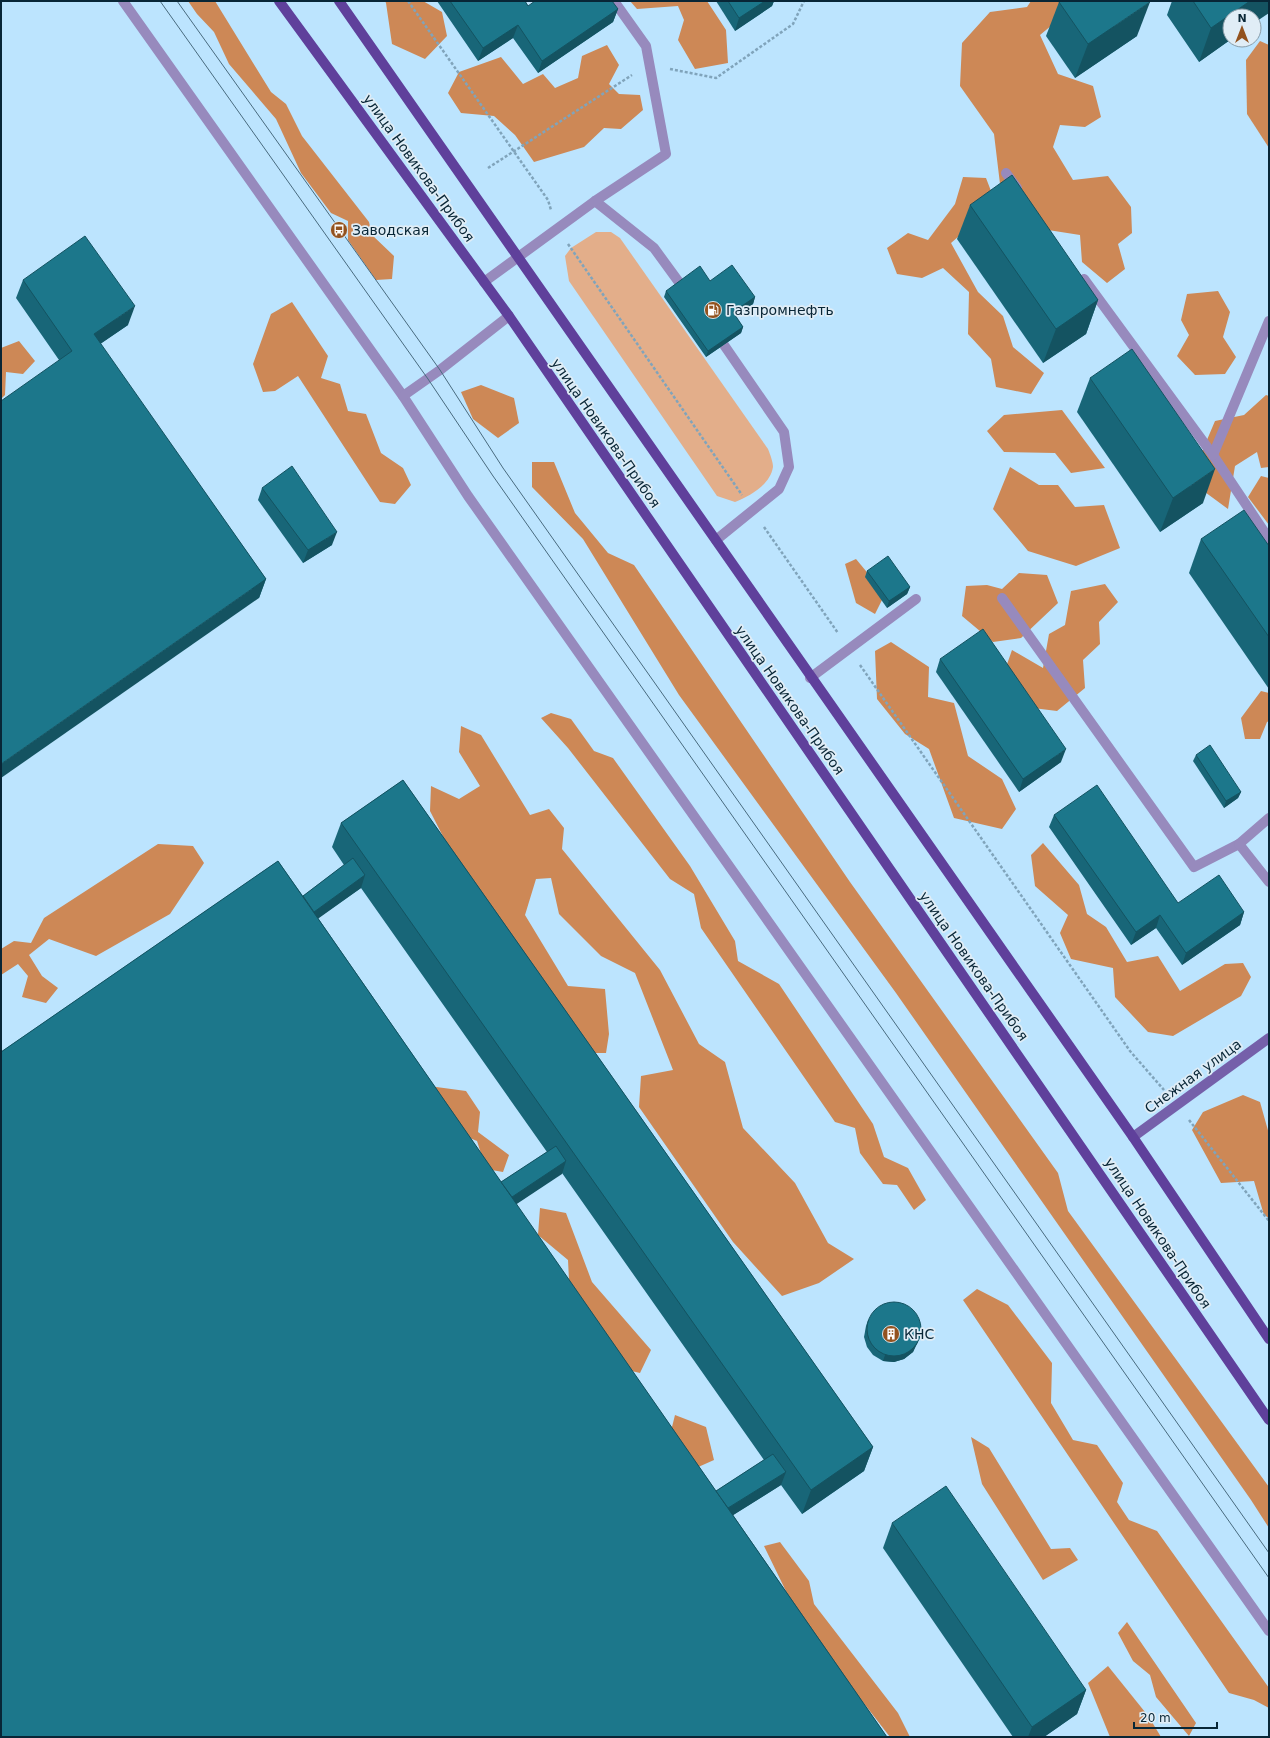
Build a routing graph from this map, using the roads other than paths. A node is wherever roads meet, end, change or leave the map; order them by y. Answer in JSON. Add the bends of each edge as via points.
{"nodes":[{"id":1,"x":123,"y":1,"type":"edge"},
{"id":2,"x":279,"y":1,"type":"edge"},
{"id":3,"x":339,"y":1,"type":"edge"},
{"id":4,"x":614,"y":1,"type":"edge"},
{"id":5,"x":1006,"y":173,"type":"dead end"},
{"id":6,"x":1025,"y":199,"type":"edge"},
{"id":7,"x":595,"y":202,"type":"junction"},
{"id":8,"x":517,"y":257,"type":"junction"},
{"id":9,"x":1077,"y":270,"type":"edge"},
{"id":10,"x":484,"y":282,"type":"junction"},
{"id":11,"x":681,"y":285,"type":"edge"},
{"id":12,"x":509,"y":316,"type":"junction"},
{"id":13,"x":1269,"y":321,"type":"edge"},
{"id":14,"x":724,"y":345,"type":"edge"},
{"id":15,"x":404,"y":396,"type":"junction"},
{"id":16,"x":1213,"y":455,"type":"junction"},
{"id":17,"x":1269,"y":539,"type":"edge"},
{"id":18,"x":716,"y":540,"type":"junction"},
{"id":19,"x":1002,"y":598,"type":"dead end"},
{"id":20,"x":916,"y":599,"type":"dead end"},
{"id":21,"x":810,"y":678,"type":"junction"},
{"id":22,"x":1269,"y":818,"type":"edge"},
{"id":23,"x":1240,"y":844,"type":"junction"},
{"id":24,"x":1269,"y":882,"type":"edge"},
{"id":25,"x":1269,"y":1038,"type":"edge"},
{"id":26,"x":1133,"y":1138,"type":"junction"},
{"id":27,"x":1269,"y":1339,"type":"edge"},
{"id":28,"x":1269,"y":1420,"type":"edge"},
{"id":29,"x":1269,"y":1631,"type":"edge"}],
"edges":[{"from":1,"to":15,"type":"lane"},
{"from":2,"to":10,"type":"main road","name":"улица Новикова-Прибоя"},
{"from":3,"to":8,"type":"main road","name":"улица Новикова-Прибоя"},
{"from":4,"to":7,"type":"lane","via":[[646,46],[666,154]]},
{"from":5,"to":6,"type":"lane"},
{"from":7,"to":8,"type":"lane"},
{"from":7,"to":11,"type":"lane","via":[[654,248]]},
{"from":8,"to":10,"type":"lane"},
{"from":8,"to":18,"type":"main road","name":"улица Новикова-Прибоя"},
{"from":9,"to":16,"type":"lane"},
{"from":10,"to":12,"type":"main road","name":"улица Новикова-Прибоя"},
{"from":12,"to":15,"type":"lane"},
{"from":12,"to":28,"type":"main road","name":"улица Новикова-Прибоя"},
{"from":13,"to":16,"type":"lane"},
{"from":14,"to":18,"type":"lane","via":[[784,432],[789,467],[779,489]]},
{"from":15,"to":29,"type":"lane","via":[[468,496]]},
{"from":16,"to":17,"type":"lane"},
{"from":18,"to":21,"type":"main road","name":"улица Новикова-Прибоя"},
{"from":19,"to":23,"type":"lane","via":[[1194,867]]},
{"from":20,"to":21,"type":"lane"},
{"from":21,"to":26,"type":"main road","name":"улица Новикова-Прибоя"},
{"from":22,"to":23,"type":"lane"},
{"from":23,"to":24,"type":"lane"},
{"from":25,"to":26,"type":"street","name":"Снежная улица"},
{"from":26,"to":27,"type":"main road","name":"улица Новикова-Прибоя"}]}
